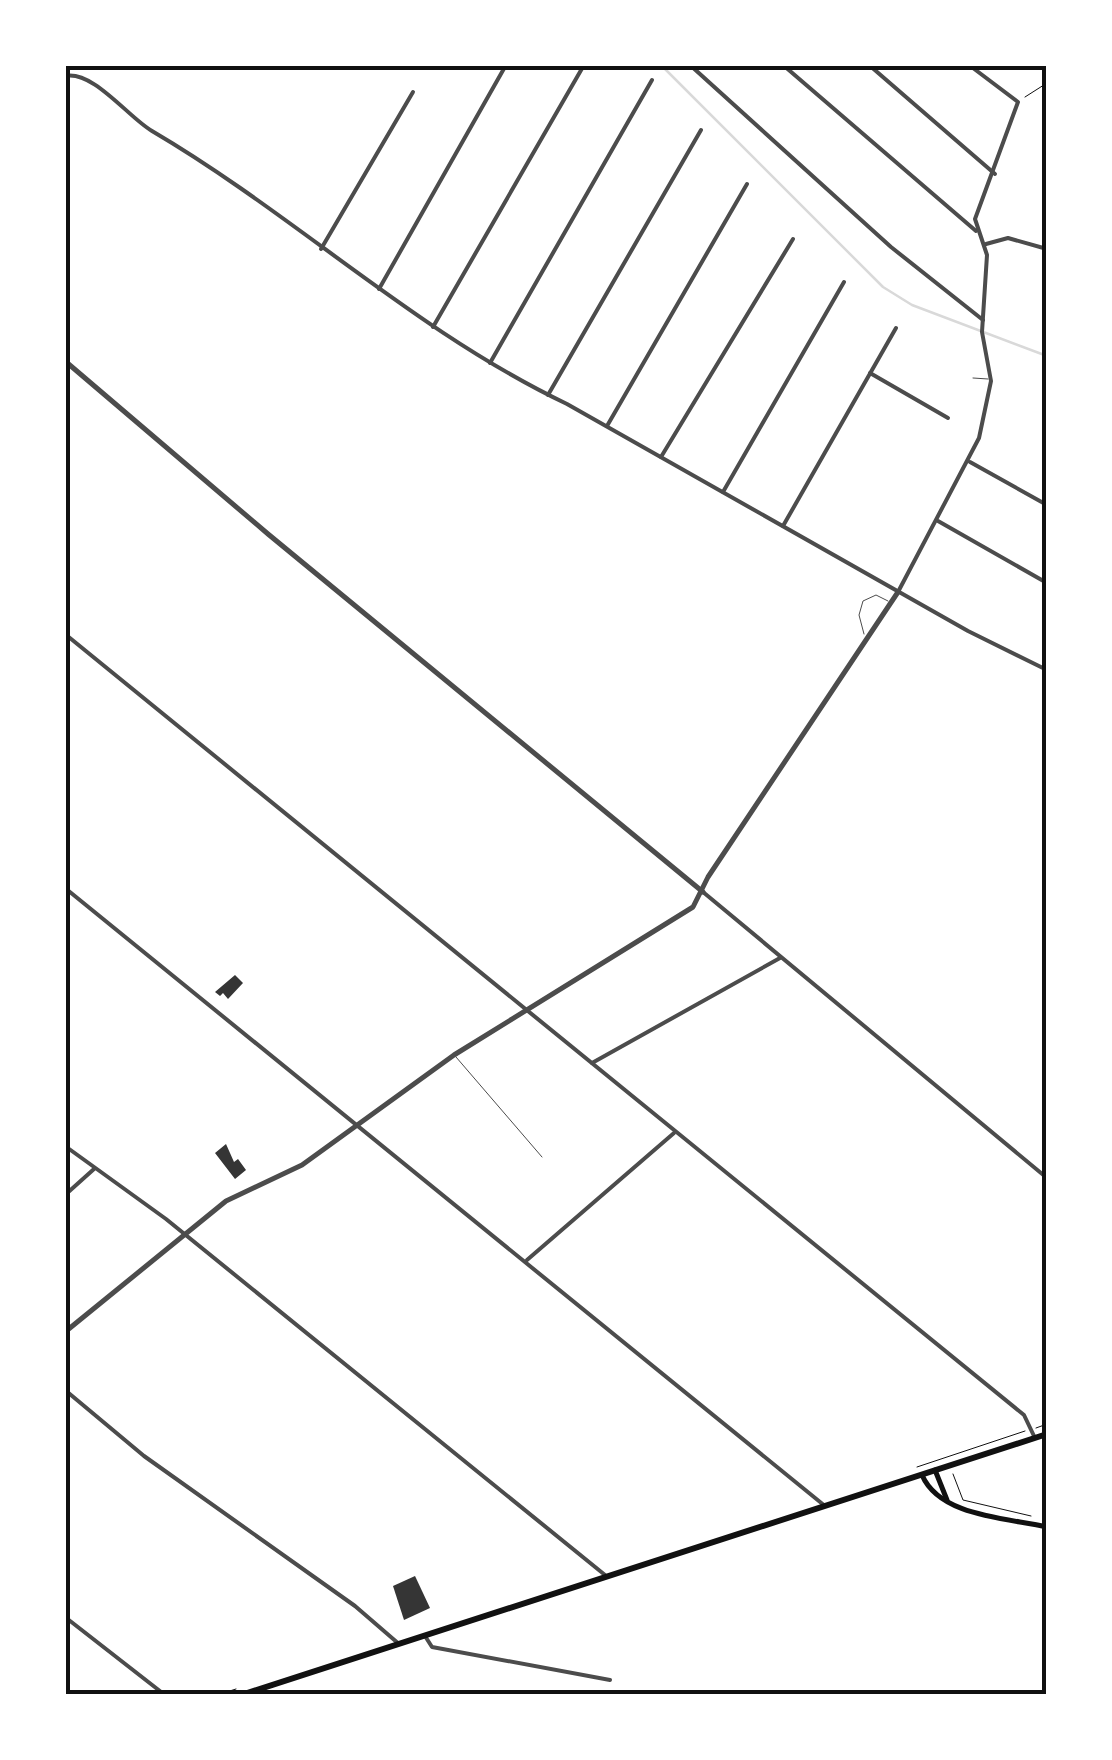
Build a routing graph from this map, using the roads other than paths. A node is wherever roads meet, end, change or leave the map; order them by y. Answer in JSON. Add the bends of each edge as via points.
{"nodes":[{"id":1,"x":506,"y":65,"type":"edge"},
{"id":2,"x":584,"y":65,"type":"edge"},
{"id":3,"x":690,"y":65,"type":"edge"},
{"id":4,"x":783,"y":65,"type":"edge"},
{"id":5,"x":869,"y":65,"type":"edge"},
{"id":6,"x":968,"y":65,"type":"edge"},
{"id":7,"x":65,"y":76,"type":"edge"},
{"id":8,"x":652,"y":80,"type":"dead end"},
{"id":9,"x":413,"y":92,"type":"dead end"},
{"id":10,"x":701,"y":130,"type":"dead end"},
{"id":11,"x":995,"y":174,"type":"junction"},
{"id":12,"x":747,"y":184,"type":"dead end"},
{"id":13,"x":976,"y":231,"type":"junction"},
{"id":14,"x":794,"y":239,"type":"dead end"},
{"id":15,"x":986,"y":244,"type":"junction"},
{"id":16,"x":321,"y":249,"type":"junction"},
{"id":17,"x":1047,"y":249,"type":"edge"},
{"id":18,"x":844,"y":282,"type":"dead end"},
{"id":19,"x":379,"y":289,"type":"junction"},
{"id":20,"x":982,"y":326,"type":"junction"},
{"id":21,"x":434,"y":327,"type":"junction"},
{"id":22,"x":896,"y":328,"type":"dead end"},
{"id":23,"x":65,"y":361,"type":"edge"},
{"id":24,"x":490,"y":362,"type":"junction"},
{"id":25,"x":870,"y":373,"type":"junction"},
{"id":26,"x":973,"y":378,"type":"dead end"},
{"id":27,"x":992,"y":380,"type":"junction"},
{"id":28,"x":548,"y":395,"type":"junction"},
{"id":29,"x":948,"y":418,"type":"dead end"},
{"id":30,"x":607,"y":426,"type":"junction"},
{"id":31,"x":662,"y":456,"type":"junction"},
{"id":32,"x":970,"y":462,"type":"junction"},
{"id":33,"x":723,"y":492,"type":"junction"},
{"id":34,"x":1047,"y":505,"type":"edge"},
{"id":35,"x":936,"y":520,"type":"junction"},
{"id":36,"x":782,"y":526,"type":"junction"},
{"id":37,"x":1047,"y":583,"type":"edge"},
{"id":38,"x":898,"y":592,"type":"junction"},
{"id":39,"x":891,"y":602,"type":"junction"},
{"id":40,"x":65,"y":634,"type":"edge"},
{"id":41,"x":866,"y":640,"type":"junction"},
{"id":42,"x":1047,"y":670,"type":"edge"},
{"id":43,"x":65,"y":888,"type":"edge"},
{"id":44,"x":704,"y":892,"type":"junction"},
{"id":45,"x":780,"y":958,"type":"junction"},
{"id":46,"x":527,"y":1010,"type":"junction"},
{"id":47,"x":454,"y":1055,"type":"junction"},
{"id":48,"x":591,"y":1064,"type":"junction"},
{"id":49,"x":358,"y":1123,"type":"junction"},
{"id":50,"x":674,"y":1133,"type":"junction"},
{"id":51,"x":65,"y":1146,"type":"edge"},
{"id":52,"x":542,"y":1157,"type":"dead end"},
{"id":53,"x":94,"y":1169,"type":"junction"},
{"id":54,"x":1047,"y":1178,"type":"edge"},
{"id":55,"x":65,"y":1194,"type":"edge"},
{"id":56,"x":186,"y":1234,"type":"junction"},
{"id":57,"x":526,"y":1260,"type":"junction"},
{"id":58,"x":65,"y":1332,"type":"edge"},
{"id":59,"x":65,"y":1390,"type":"edge"},
{"id":60,"x":1047,"y":1434,"type":"edge"},
{"id":61,"x":1035,"y":1438,"type":"junction"},
{"id":62,"x":935,"y":1470,"type":"junction"},
{"id":63,"x":922,"y":1475,"type":"junction"},
{"id":64,"x":948,"y":1502,"type":"junction"},
{"id":65,"x":826,"y":1506,"type":"junction"},
{"id":66,"x":1047,"y":1527,"type":"edge"},
{"id":67,"x":608,"y":1578,"type":"junction"},
{"id":68,"x":65,"y":1617,"type":"edge"},
{"id":69,"x":426,"y":1636,"type":"junction"},
{"id":70,"x":399,"y":1644,"type":"junction"},
{"id":71,"x":610,"y":1680,"type":"dead end"},
{"id":72,"x":165,"y":1695,"type":"edge"},
{"id":73,"x":241,"y":1695,"type":"edge"}],
"edges":[{"from":1,"to":19,"type":"street"},
{"from":2,"to":21,"type":"street"},
{"from":3,"to":20,"type":"street"},
{"from":4,"to":13,"type":"street"},
{"from":5,"to":11,"type":"street"},
{"from":6,"to":11,"type":"street","via":[[1018,102]]},
{"from":7,"to":16,"type":"street","via":[[86,80],[150,130],[230,176]]},
{"from":8,"to":24,"type":"street"},
{"from":9,"to":16,"type":"street"},
{"from":10,"to":28,"type":"street"},
{"from":11,"to":13,"type":"street"},
{"from":12,"to":30,"type":"street"},
{"from":13,"to":15,"type":"street"},
{"from":14,"to":31,"type":"street"},
{"from":15,"to":17,"type":"street","via":[[1008,238]]},
{"from":15,"to":20,"type":"street"},
{"from":16,"to":19,"type":"street"},
{"from":18,"to":33,"type":"street"},
{"from":19,"to":21,"type":"street"},
{"from":20,"to":27,"type":"street"},
{"from":21,"to":24,"type":"street"},
{"from":22,"to":25,"type":"street"},
{"from":23,"to":44,"type":"street"},
{"from":24,"to":28,"type":"street"},
{"from":25,"to":29,"type":"street"},
{"from":25,"to":36,"type":"street"},
{"from":26,"to":27,"type":"lane"},
{"from":27,"to":32,"type":"street"},
{"from":28,"to":30,"type":"street"},
{"from":30,"to":31,"type":"street"},
{"from":31,"to":33,"type":"street"},
{"from":32,"to":34,"type":"street"},
{"from":32,"to":35,"type":"street"},
{"from":33,"to":36,"type":"street"},
{"from":35,"to":37,"type":"street"},
{"from":35,"to":38,"type":"street"},
{"from":36,"to":38,"type":"street"},
{"from":38,"to":39,"type":"street"},
{"from":38,"to":42,"type":"street"},
{"from":39,"to":41,"type":"street"},
{"from":39,"to":41,"type":"lane","via":[[876,595],[863,601]]},
{"from":40,"to":46,"type":"street"},
{"from":41,"to":44,"type":"street"},
{"from":43,"to":49,"type":"street"},
{"from":44,"to":45,"type":"street"},
{"from":44,"to":46,"type":"street","via":[[688,911]]},
{"from":45,"to":48,"type":"street"},
{"from":45,"to":54,"type":"street"},
{"from":46,"to":47,"type":"street"},
{"from":46,"to":48,"type":"street"},
{"from":47,"to":49,"type":"street"},
{"from":47,"to":52,"type":"lane"},
{"from":48,"to":50,"type":"street"},
{"from":49,"to":56,"type":"street","via":[[302,1165],[226,1201]]},
{"from":49,"to":57,"type":"street"},
{"from":50,"to":57,"type":"street"},
{"from":50,"to":61,"type":"street","via":[[1024,1415]]},
{"from":51,"to":53,"type":"street"},
{"from":53,"to":55,"type":"street"},
{"from":53,"to":56,"type":"street"},
{"from":56,"to":58,"type":"street"},
{"from":56,"to":67,"type":"street"},
{"from":57,"to":65,"type":"street"},
{"from":59,"to":70,"type":"street"},
{"from":60,"to":61,"type":"main road"},
{"from":61,"to":62,"type":"main road"},
{"from":62,"to":63,"type":"main road"},
{"from":62,"to":64,"type":"main road"},
{"from":63,"to":64,"type":"main road"},
{"from":63,"to":65,"type":"main road"},
{"from":64,"to":66,"type":"main road"},
{"from":65,"to":67,"type":"main road"},
{"from":67,"to":69,"type":"main road"},
{"from":68,"to":72,"type":"street"},
{"from":69,"to":70,"type":"main road"},
{"from":69,"to":71,"type":"street","via":[[432,1648]]},
{"from":70,"to":73,"type":"main road"}]}
